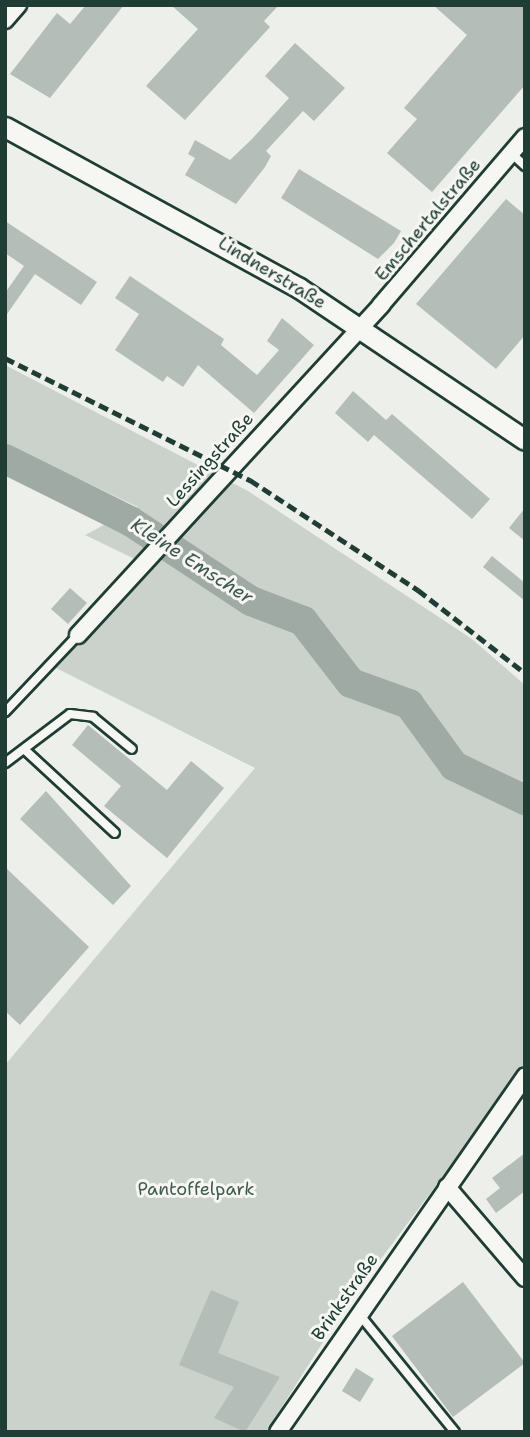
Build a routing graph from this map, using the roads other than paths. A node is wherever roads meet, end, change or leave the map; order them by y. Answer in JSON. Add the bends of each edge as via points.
{"nodes":[{"id":1,"x":18,"y":5,"type":"edge"},
{"id":2,"x":5,"y":20,"type":"edge"},
{"id":3,"x":5,"y":127,"type":"edge"},
{"id":4,"x":525,"y":137,"type":"edge"},
{"id":5,"x":511,"y":153,"type":"junction"},
{"id":6,"x":525,"y":166,"type":"edge"},
{"id":7,"x":358,"y":325,"type":"junction"},
{"id":8,"x":525,"y":440,"type":"edge"},
{"id":9,"x":78,"y":635,"type":"joint"},
{"id":10,"x":5,"y":712,"type":"edge"},
{"id":11,"x":132,"y":749,"type":"dead end"},
{"id":12,"x":25,"y":750,"type":"junction"},
{"id":13,"x":5,"y":762,"type":"edge"},
{"id":14,"x":116,"y":832,"type":"dead end"},
{"id":15,"x":525,"y":1076,"type":"edge"},
{"id":16,"x":447,"y":1187,"type":"junction"},
{"id":17,"x":525,"y":1279,"type":"edge"},
{"id":18,"x":357,"y":1312,"type":"junction"},
{"id":19,"x":278,"y":1432,"type":"edge"},
{"id":20,"x":456,"y":1432,"type":"edge"}],
"edges":[{"from":1,"to":2,"type":"street"},
{"from":3,"to":7,"type":"street","name":"Lindnerstraße","via":[[179,218]]},
{"from":4,"to":5,"type":"street","name":"Emschertalstraße"},
{"from":5,"to":6,"type":"lane"},
{"from":5,"to":7,"type":"street","name":"Emschertalstraße"},
{"from":7,"to":8,"type":"street","name":"Lindnerstraße"},
{"from":7,"to":9,"type":"street","name":"Lessingstraße"},
{"from":9,"to":10,"type":"lane","name":"Lessingstraße"},
{"from":11,"to":12,"type":"lane","via":[[82,713],[70,714]]},
{"from":12,"to":13,"type":"lane"},
{"from":12,"to":14,"type":"lane"},
{"from":15,"to":16,"type":"street","name":"Brinkstraße"},
{"from":16,"to":17,"type":"street"},
{"from":16,"to":18,"type":"street","name":"Brinkstraße"},
{"from":18,"to":19,"type":"street","name":"Brinkstraße"},
{"from":18,"to":20,"type":"lane"}]}
